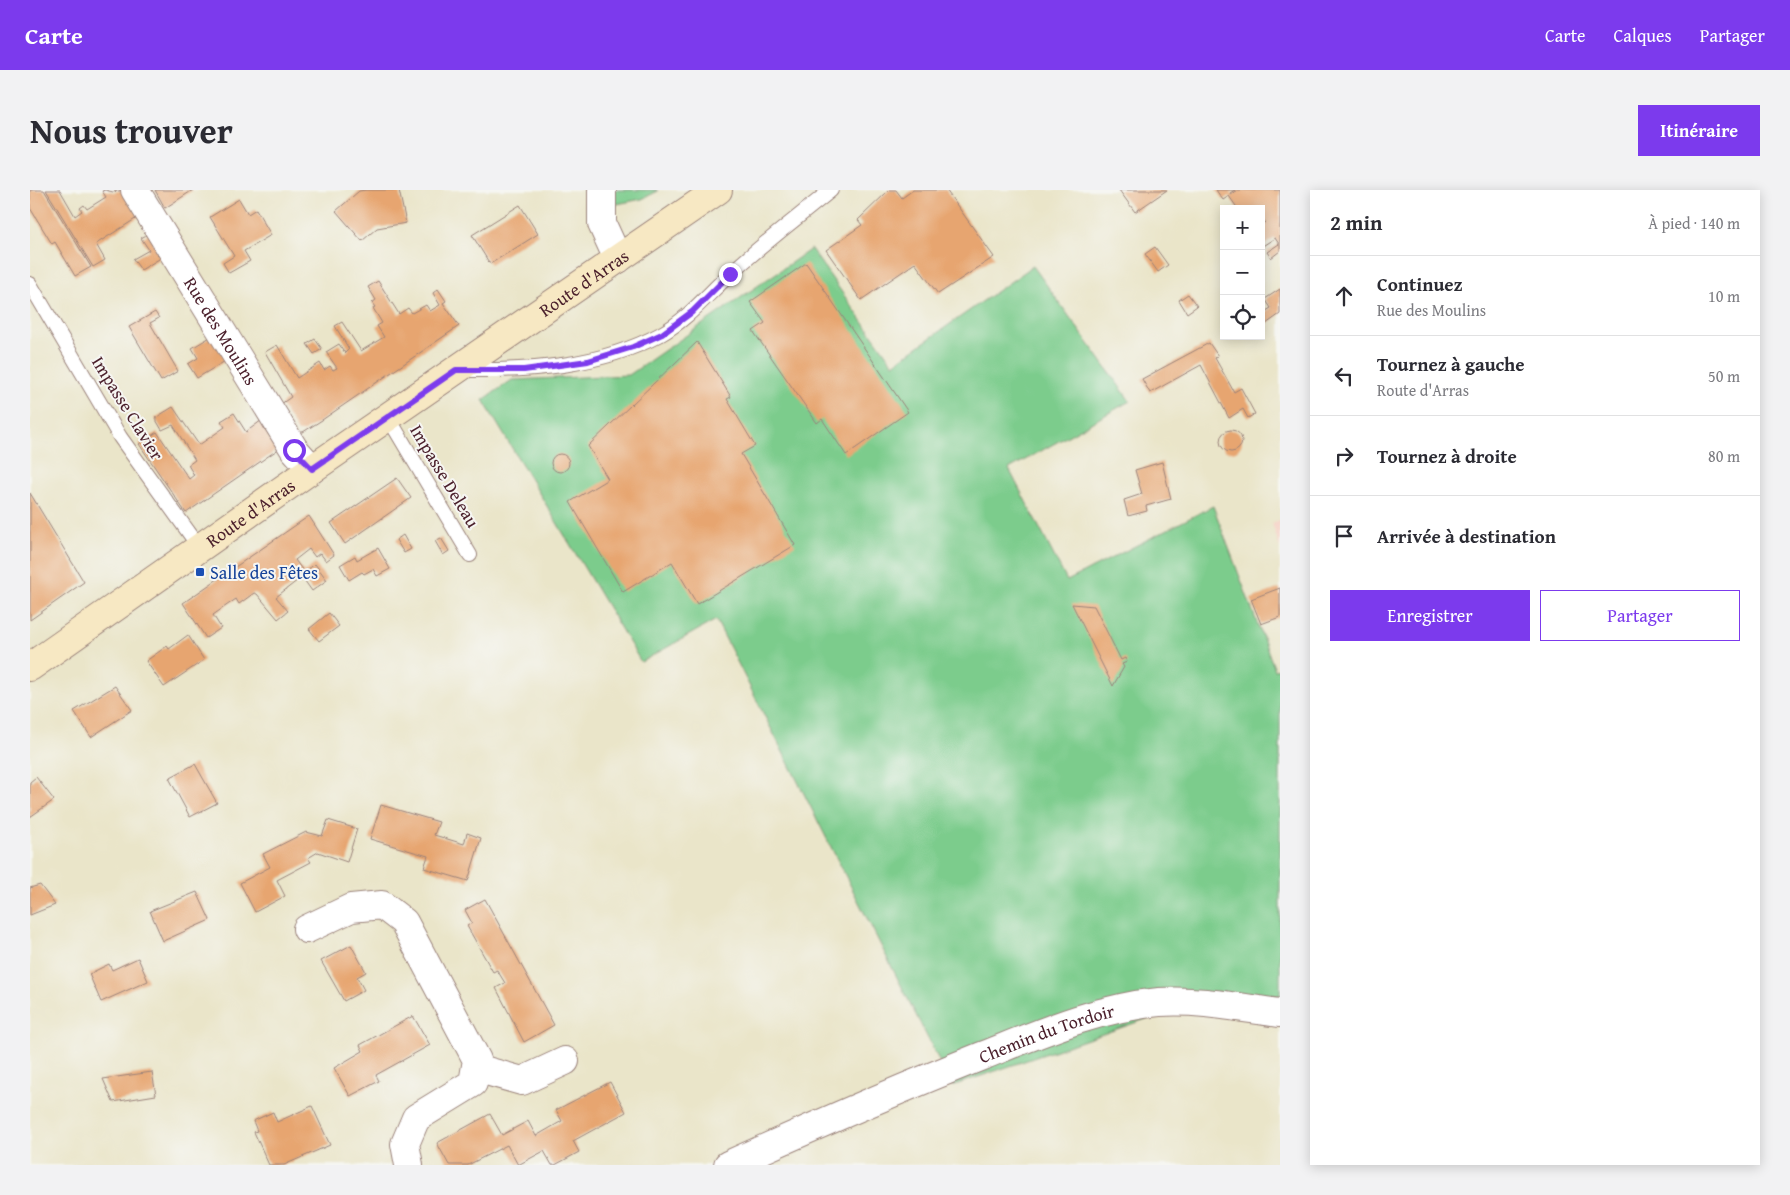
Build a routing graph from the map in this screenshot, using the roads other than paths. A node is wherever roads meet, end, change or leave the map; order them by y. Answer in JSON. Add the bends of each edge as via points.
{"nodes":[{"id":1,"x":135,"y":190,"type":"edge"},
{"id":2,"x":602,"y":190,"type":"edge"},
{"id":3,"x":718,"y":190,"type":"edge"},
{"id":4,"x":831,"y":190,"type":"edge"},
{"id":5,"x":618,"y":259,"type":"junction"},
{"id":6,"x":30,"y":284,"type":"edge"},
{"id":7,"x":456,"y":370,"type":"junction"},
{"id":8,"x":388,"y":417,"type":"junction"},
{"id":9,"x":312,"y":469,"type":"junction"},
{"id":10,"x":200,"y":548,"type":"junction"},
{"id":11,"x":470,"y":555,"type":"dead end"},
{"id":12,"x":30,"y":667,"type":"edge"},
{"id":13,"x":307,"y":929,"type":"dead end"},
{"id":14,"x":1280,"y":1013,"type":"edge"},
{"id":15,"x":565,"y":1061,"type":"dead end"},
{"id":16,"x":476,"y":1068,"type":"junction"},
{"id":17,"x":409,"y":1165,"type":"edge"},
{"id":18,"x":728,"y":1165,"type":"edge"}],
"edges":[{"from":1,"to":9,"type":"street","name":"Rue des Moulins","via":[[294,450]]},
{"from":2,"to":5,"type":"street","via":[[602,224]]},
{"from":3,"to":5,"type":"main road","name":"Route d'Arras"},
{"from":4,"to":7,"type":"lane","via":[[730,274],[692,312],[662,334],[588,361],[524,370]]},
{"from":5,"to":7,"type":"main road","name":"Route d'Arras"},
{"from":6,"to":10,"type":"lane","name":"Impasse Clavier","via":[[120,436]]},
{"from":7,"to":8,"type":"main road","name":"Route d'Arras"},
{"from":8,"to":9,"type":"main road","name":"Route d'Arras"},
{"from":8,"to":11,"type":"lane","name":"Impasse Deleau"},
{"from":9,"to":10,"type":"main road","name":"Route d'Arras"},
{"from":10,"to":12,"type":"main road","name":"Route d'Arras"},
{"from":13,"to":16,"type":"street","via":[[351,908],[382,906],[404,922],[477,1060]]},
{"from":14,"to":18,"type":"street","name":"Chemin du Tordoir","via":[[1161,1002],[1115,1008],[1061,1025],[826,1121]]},
{"from":15,"to":16,"type":"street","via":[[522,1081]]},
{"from":16,"to":17,"type":"street","via":[[473,1083],[416,1118],[405,1144]]}]}
